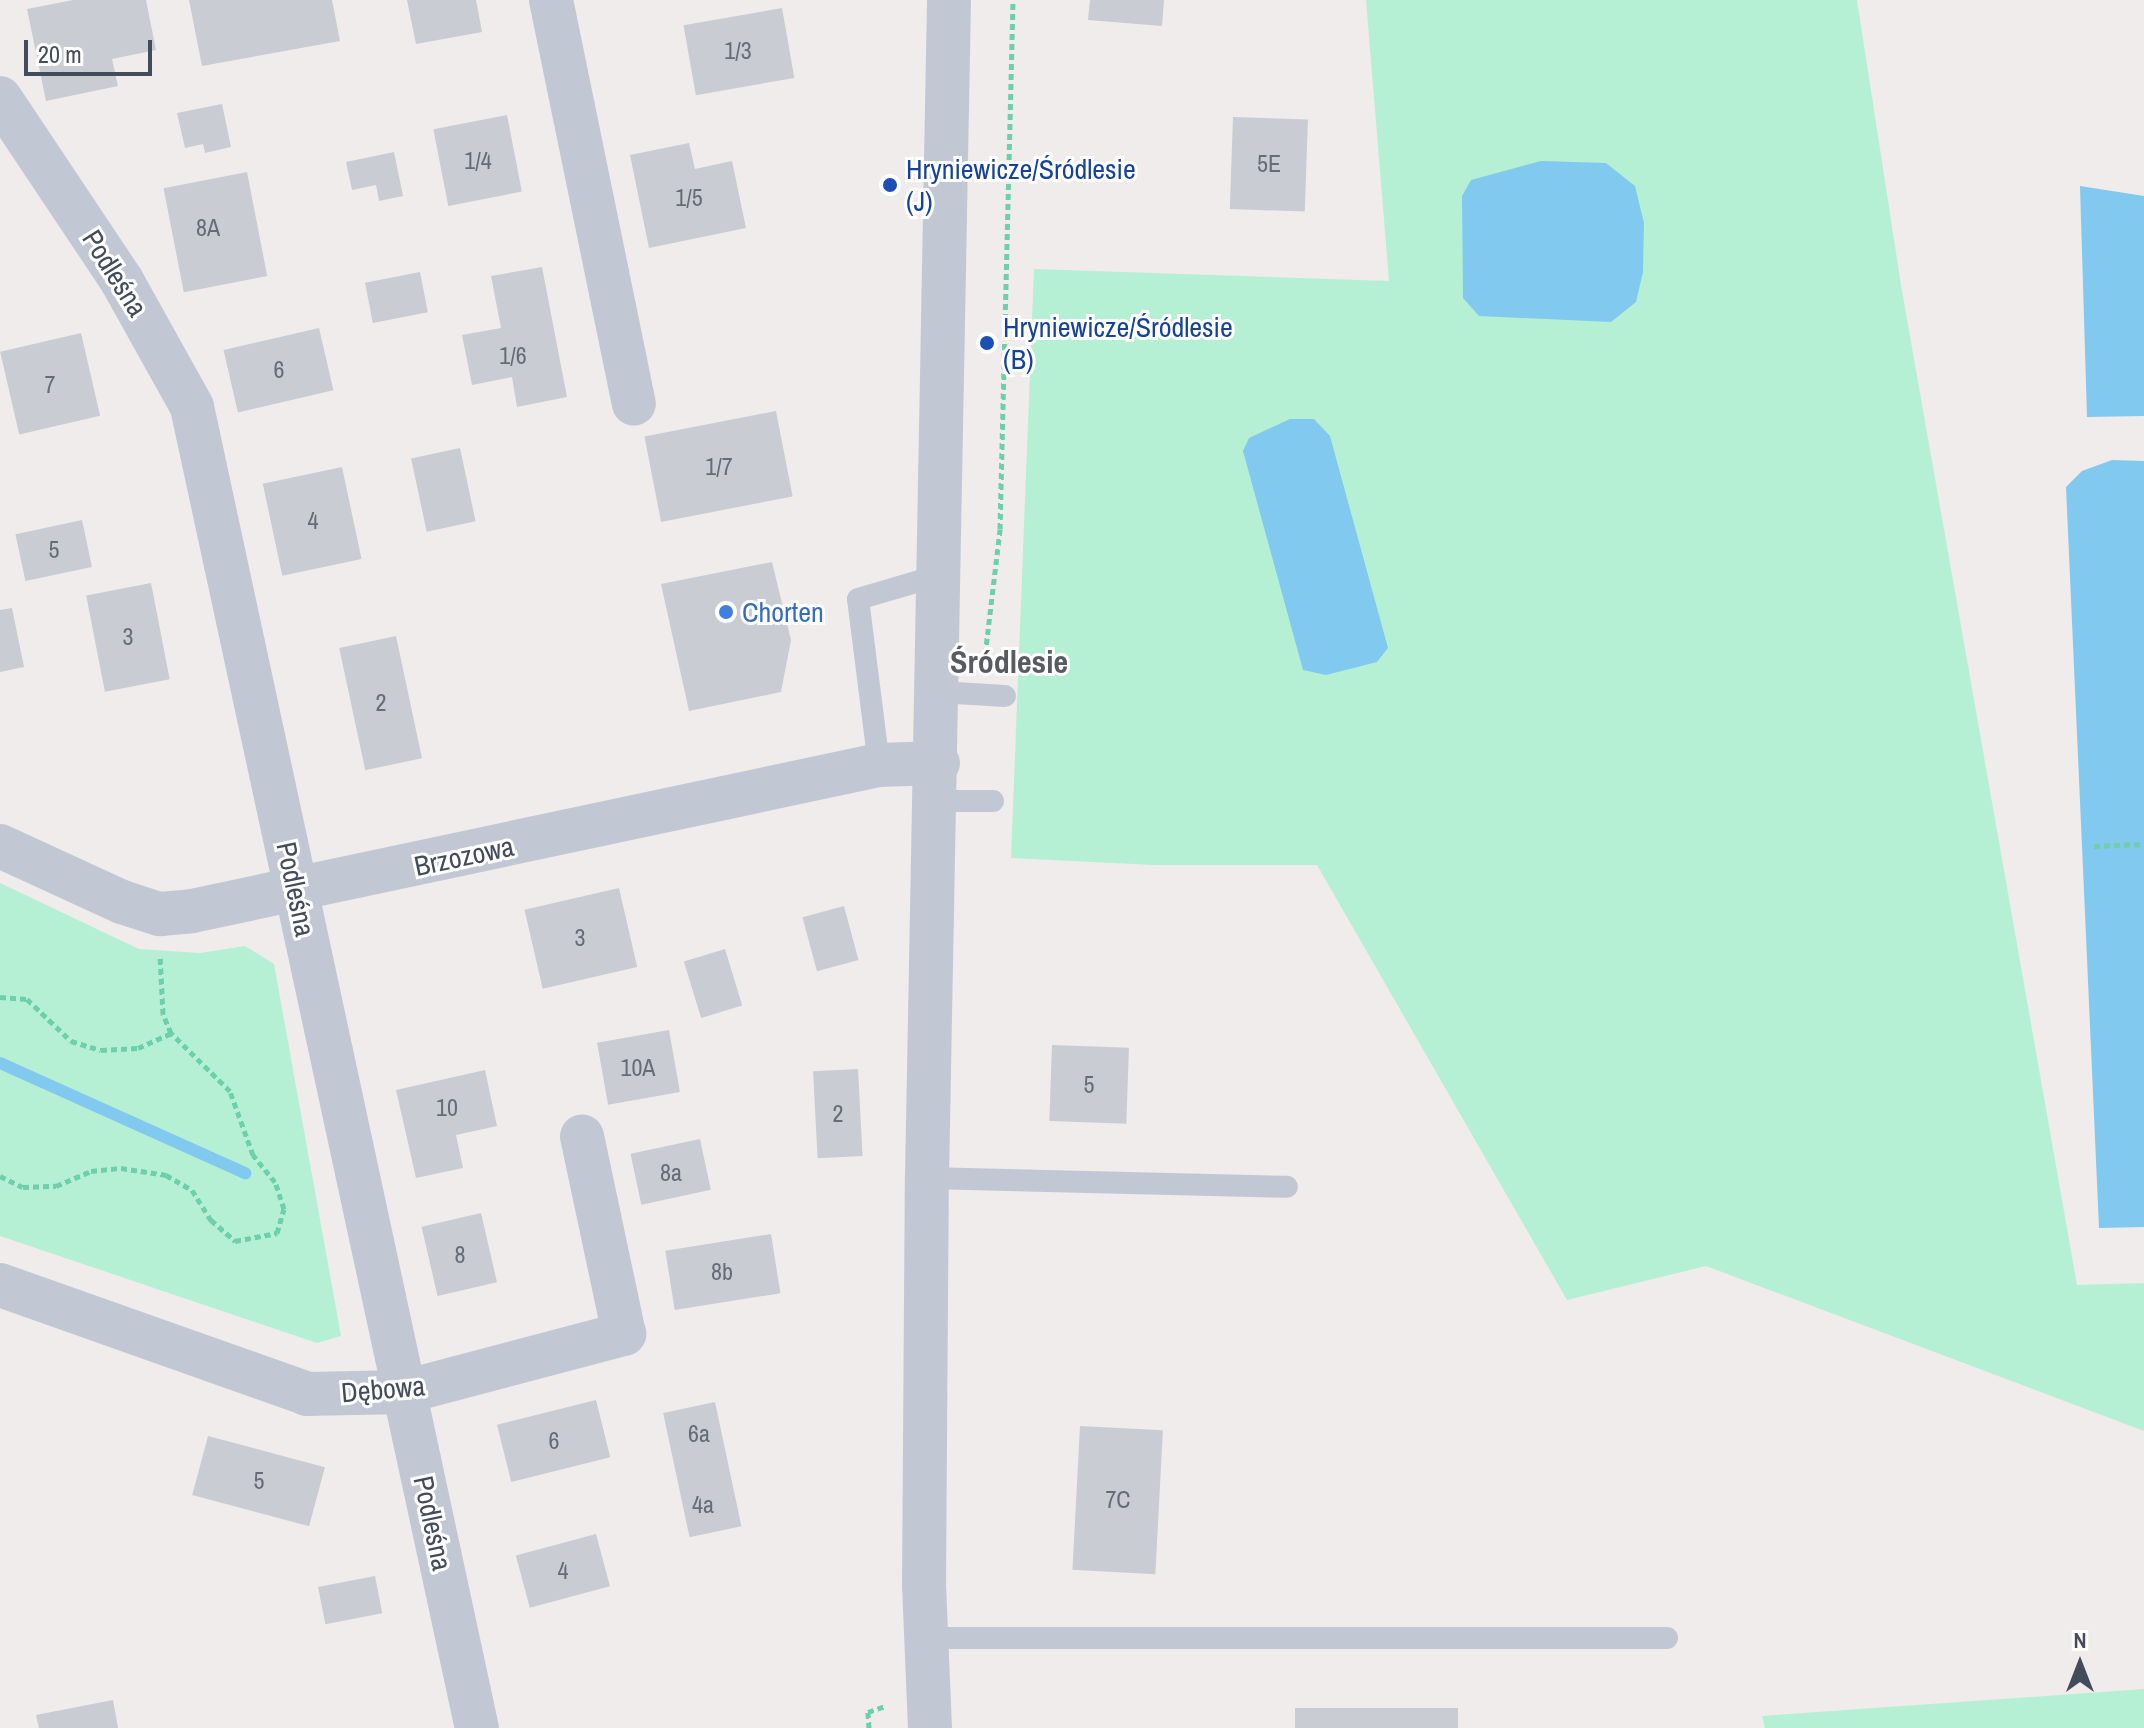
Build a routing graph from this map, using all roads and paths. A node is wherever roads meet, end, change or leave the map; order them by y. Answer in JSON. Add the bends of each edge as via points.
{"nodes":[{"id":1,"x":551,"y":0,"type":"edge"},
{"id":2,"x":949,"y":0,"type":"edge"},
{"id":3,"x":0,"y":98,"type":"edge"},
{"id":4,"x":634,"y":404,"type":"dead end"},
{"id":5,"x":940,"y":575,"type":"junction"},
{"id":6,"x":939,"y":692,"type":"junction"},
{"id":7,"x":1005,"y":696,"type":"dead end"},
{"id":8,"x":879,"y":765,"type":"junction"},
{"id":9,"x":937,"y":782,"type":"junction"},
{"id":10,"x":993,"y":801,"type":"dead end"},
{"id":11,"x":2144,"y":844,"type":"edge"},
{"id":12,"x":0,"y":846,"type":"edge"},
{"id":13,"x":2094,"y":846,"type":"dead end"},
{"id":14,"x":297,"y":892,"type":"junction"},
{"id":15,"x":160,"y":914,"type":"junction"},
{"id":16,"x":0,"y":997,"type":"edge"},
{"id":17,"x":171,"y":1033,"type":"junction"},
{"id":18,"x":582,"y":1136,"type":"dead end"},
{"id":19,"x":0,"y":1176,"type":"edge"},
{"id":20,"x":927,"y":1178,"type":"junction"},
{"id":21,"x":1287,"y":1187,"type":"dead end"},
{"id":22,"x":0,"y":1285,"type":"edge"},
{"id":23,"x":404,"y":1392,"type":"junction"},
{"id":24,"x":924,"y":1638,"type":"junction"},
{"id":25,"x":1667,"y":1638,"type":"dead end"},
{"id":26,"x":477,"y":1728,"type":"edge"},
{"id":27,"x":930,"y":1728,"type":"edge"}],
"edges":[{"from":1,"to":4,"type":"street"},
{"from":2,"to":5,"type":"street"},
{"from":3,"to":14,"type":"street","name":"Podleśna","via":[[122,281],[192,407]]},
{"from":5,"to":6,"type":"street"},
{"from":5,"to":8,"type":"lane","via":[[858,599]]},
{"from":6,"to":7,"type":"lane"},
{"from":6,"to":9,"type":"street"},
{"from":8,"to":9,"type":"street","name":"Brzozowa"},
{"from":8,"to":14,"type":"street","name":"Brzozowa"},
{"from":9,"to":10,"type":"lane"},
{"from":9,"to":20,"type":"street"},
{"from":11,"to":13,"type":"path"},
{"from":12,"to":15,"type":"street","name":"Brzozowa"},
{"from":14,"to":15,"type":"street","name":"Brzozowa"},
{"from":14,"to":23,"type":"street","name":"Podleśna"},
{"from":15,"to":17,"type":"path","via":[[161,999]]},
{"from":16,"to":17,"type":"path","via":[[27,999],[71,1041],[101,1050],[138,1048]]},
{"from":17,"to":19,"type":"path","via":[[230,1091],[253,1155],[275,1182],[284,1209],[277,1233],[235,1241],[211,1220],[192,1190],[166,1175],[121,1168],[91,1171],[56,1186],[23,1187]]},
{"from":18,"to":23,"type":"street","name":"Dębowa","via":[[624,1334]]},
{"from":20,"to":21,"type":"lane"},
{"from":20,"to":24,"type":"street"},
{"from":22,"to":23,"type":"street","name":"Dębowa","via":[[307,1394]]},
{"from":23,"to":26,"type":"street","name":"Podleśna"},
{"from":24,"to":25,"type":"lane"},
{"from":24,"to":27,"type":"street"}]}
